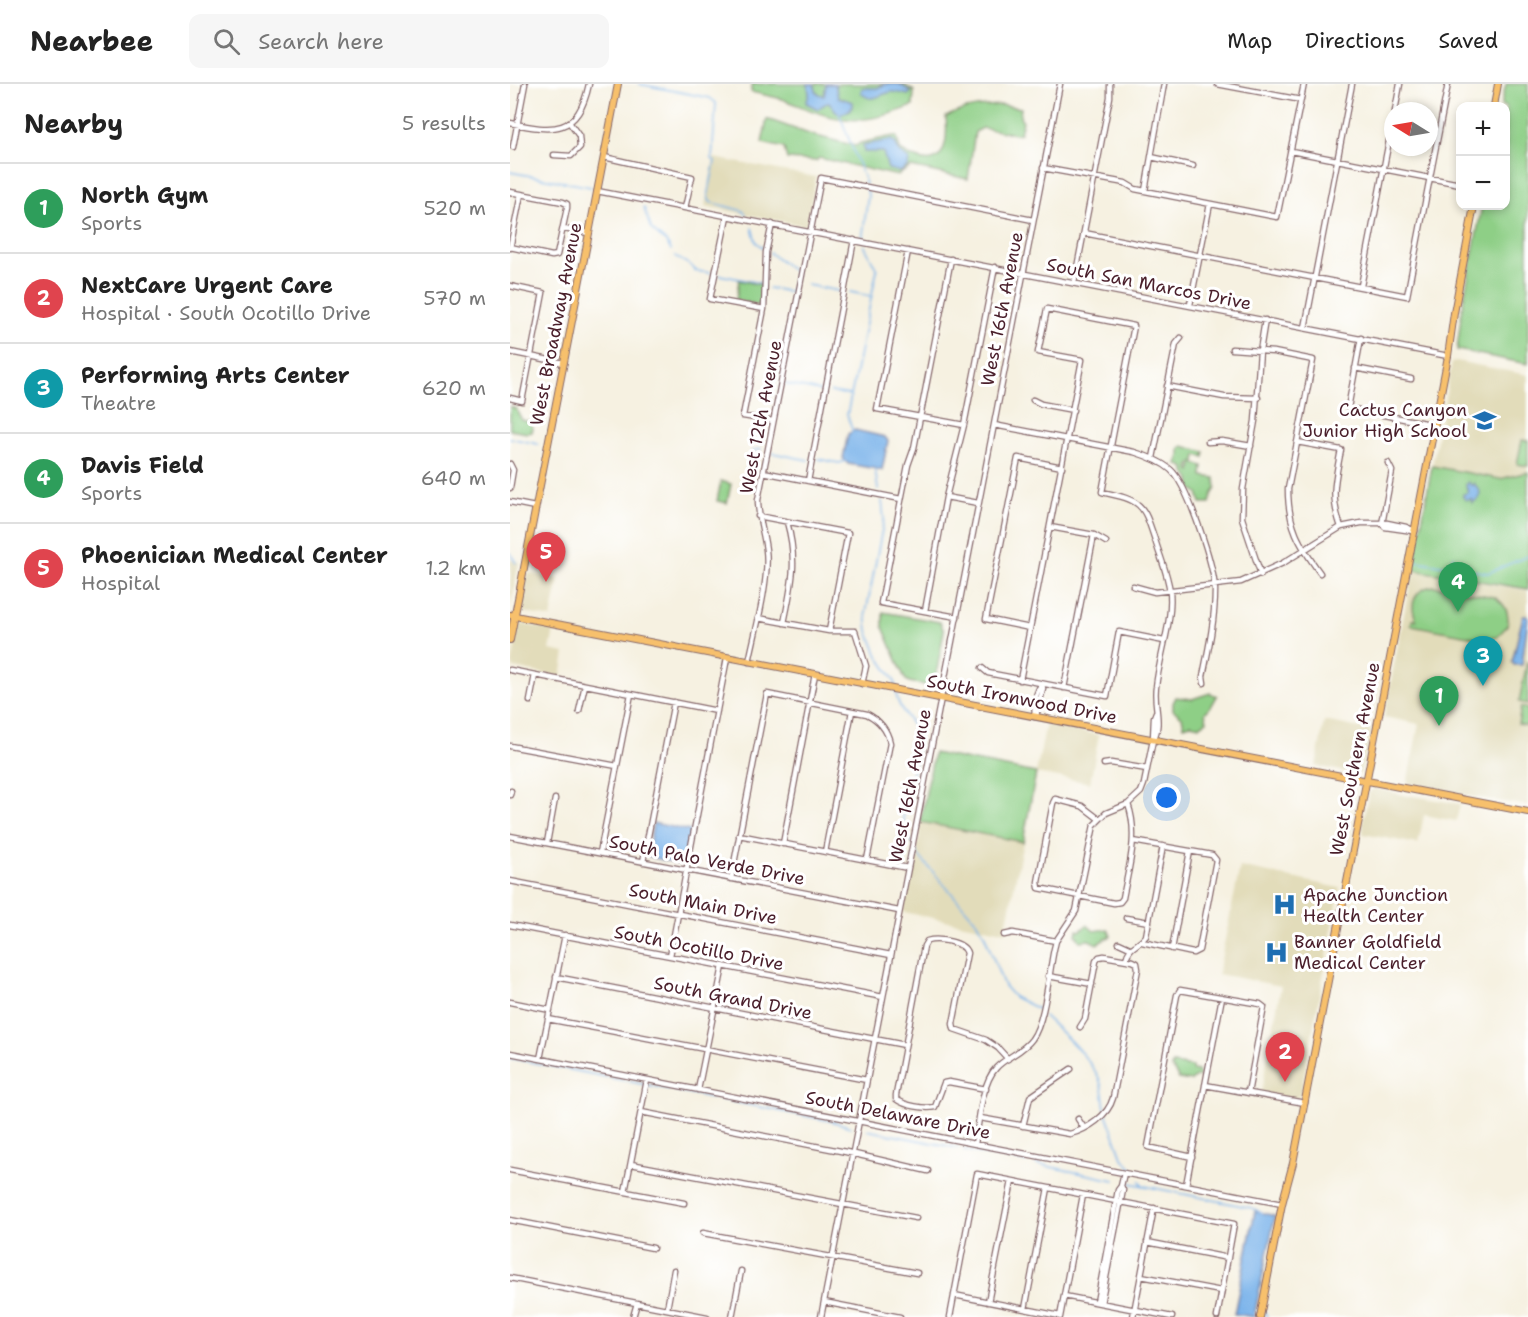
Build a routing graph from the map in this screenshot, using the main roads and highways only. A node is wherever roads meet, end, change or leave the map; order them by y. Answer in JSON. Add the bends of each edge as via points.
{"nodes":[{"id":1,"x":618,"y":84,"type":"edge"},
{"id":2,"x":1498,"y":84,"type":"edge"},
{"id":3,"x":1495,"y":102,"type":"edge"},
{"id":4,"x":1473,"y":210,"type":"edge"},
{"id":5,"x":512,"y":616,"type":"edge"},
{"id":6,"x":510,"y":640,"type":"edge"},
{"id":7,"x":1366,"y":781,"type":"junction"},
{"id":8,"x":1528,"y":812,"type":"edge"},
{"id":9,"x":1260,"y":1316,"type":"edge"}],
"edges":[{"from":1,"to":5,"type":"main road","name":"West Broadway Avenue"},
{"from":2,"to":3,"type":"main road"},
{"from":4,"to":7,"type":"main road","name":"West Southern Avenue"},
{"from":5,"to":6,"type":"main road","name":"West Broadway Avenue"},
{"from":5,"to":7,"type":"main road","name":"South Ironwood Drive"},
{"from":7,"to":8,"type":"main road","name":"South Ironwood Drive"},
{"from":7,"to":9,"type":"main road","name":"West Southern Avenue"}]}
